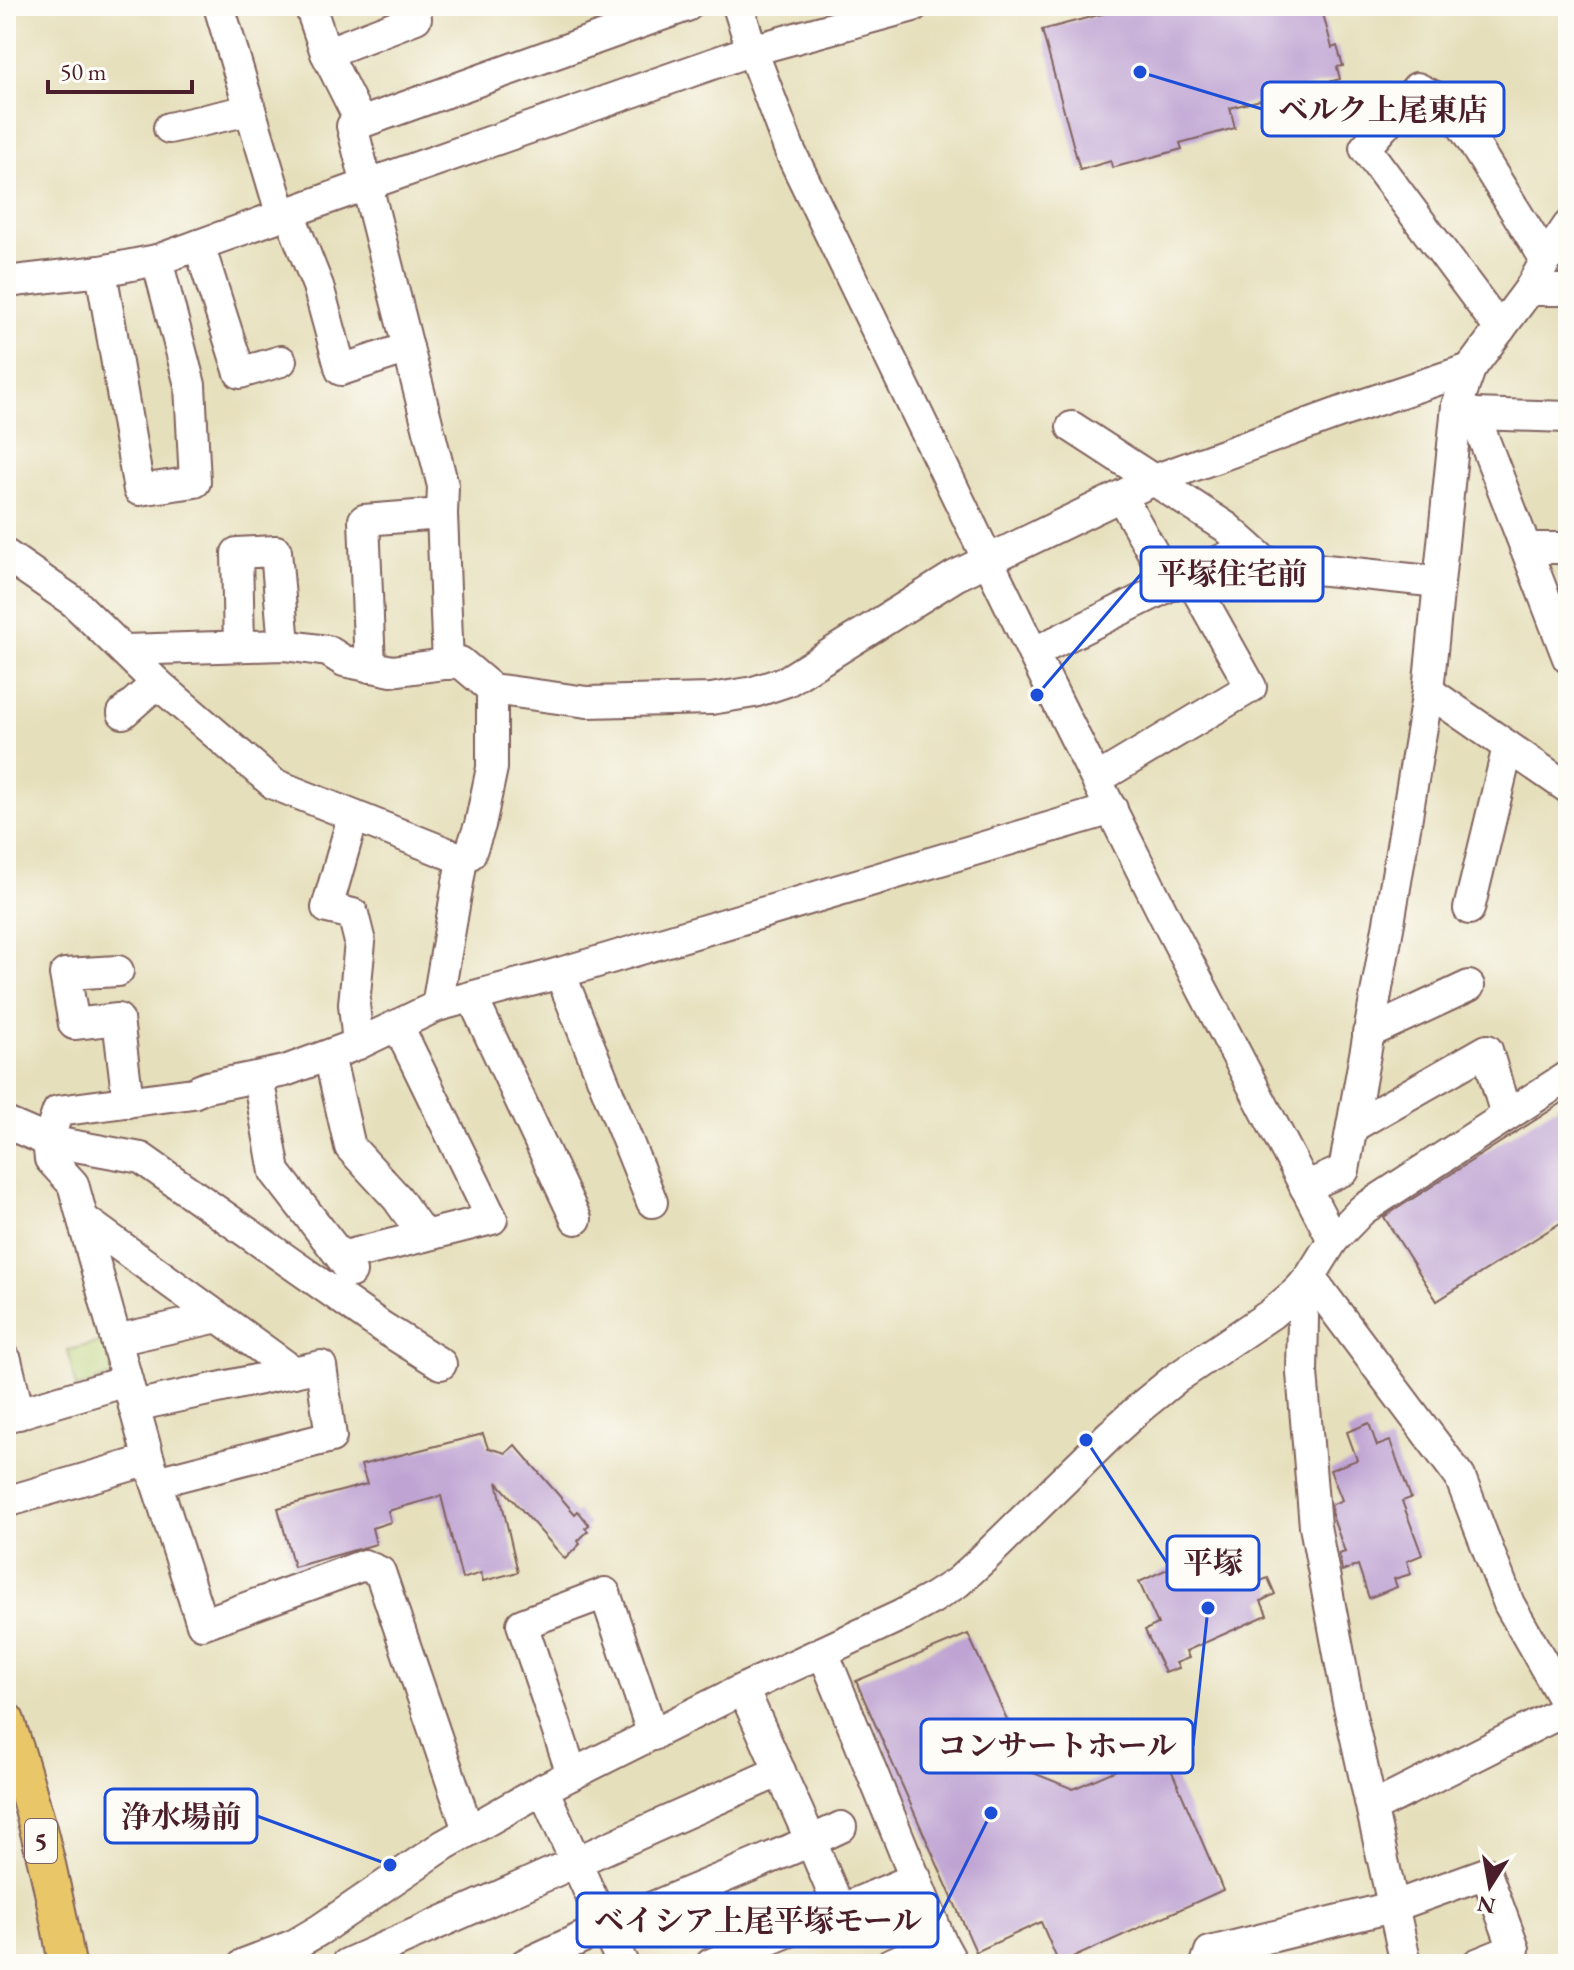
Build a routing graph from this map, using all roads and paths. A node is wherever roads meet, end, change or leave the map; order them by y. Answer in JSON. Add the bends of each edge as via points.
{"nodes":[{"id":1,"x":219,"y":6,"type":"edge"},
{"id":2,"x":310,"y":6,"type":"edge"},
{"id":3,"x":411,"y":6,"type":"edge"},
{"id":4,"x":687,"y":6,"type":"edge"},
{"id":5,"x":738,"y":6,"type":"edge"},
{"id":6,"x":913,"y":6,"type":"edge"},
{"id":7,"x":752,"y":50,"type":"junction"},
{"id":8,"x":326,"y":53,"type":"junction"},
{"id":9,"x":250,"y":110,"type":"junction"},
{"id":10,"x":361,"y":123,"type":"junction"},
{"id":11,"x":169,"y":128,"type":"dead end"},
{"id":12,"x":366,"y":185,"type":"junction"},
{"id":13,"x":286,"y":214,"type":"junction"},
{"id":14,"x":1568,"y":226,"type":"edge"},
{"id":15,"x":199,"y":245,"type":"junction"},
{"id":16,"x":157,"y":260,"type":"junction"},
{"id":17,"x":1546,"y":260,"type":"junction"},
{"id":18,"x":101,"y":271,"type":"junction"},
{"id":19,"x":6,"y":282,"type":"edge"},
{"id":20,"x":1529,"y":290,"type":"junction"},
{"id":21,"x":1568,"y":290,"type":"edge"},
{"id":22,"x":1500,"y":329,"type":"junction"},
{"id":23,"x":408,"y":348,"type":"junction"},
{"id":24,"x":281,"y":361,"type":"dead end"},
{"id":25,"x":1470,"y":369,"type":"junction"},
{"id":26,"x":1465,"y":410,"type":"junction"},
{"id":27,"x":1568,"y":417,"type":"edge"},
{"id":28,"x":1072,"y":427,"type":"dead end"},
{"id":29,"x":1154,"y":480,"type":"junction"},
{"id":30,"x":1121,"y":496,"type":"junction"},
{"id":31,"x":442,"y":514,"type":"junction"},
{"id":32,"x":1248,"y":547,"type":"junction"},
{"id":33,"x":1525,"y":548,"type":"junction"},
{"id":34,"x":1568,"y":548,"type":"edge"},
{"id":35,"x":6,"y":555,"type":"edge"},
{"id":36,"x":989,"y":560,"type":"junction"},
{"id":37,"x":1180,"y":580,"type":"junction"},
{"id":38,"x":1439,"y":582,"type":"junction"},
{"id":39,"x":1562,"y":625,"type":"edge"},
{"id":40,"x":284,"y":645,"type":"junction"},
{"id":41,"x":239,"y":646,"type":"junction"},
{"id":42,"x":125,"y":650,"type":"junction"},
{"id":43,"x":1033,"y":653,"type":"junction"},
{"id":44,"x":1568,"y":658,"type":"edge"},
{"id":45,"x":448,"y":664,"type":"junction"},
{"id":46,"x":370,"y":667,"type":"junction"},
{"id":47,"x":157,"y":683,"type":"junction"},
{"id":48,"x":492,"y":689,"type":"junction"},
{"id":49,"x":1428,"y":691,"type":"junction"},
{"id":50,"x":123,"y":713,"type":"dead end"},
{"id":51,"x":1508,"y":747,"type":"junction"},
{"id":52,"x":1097,"y":779,"type":"junction"},
{"id":53,"x":1568,"y":788,"type":"edge"},
{"id":54,"x":1112,"y":809,"type":"junction"},
{"id":55,"x":353,"y":817,"type":"junction"},
{"id":56,"x":462,"y":859,"type":"junction"},
{"id":57,"x":1469,"y":909,"type":"dead end"},
{"id":58,"x":118,"y":971,"type":"dead end"},
{"id":59,"x":560,"y":973,"type":"junction"},
{"id":60,"x":1469,"y":986,"type":"dead end"},
{"id":61,"x":472,"y":997,"type":"junction"},
{"id":62,"x":437,"y":1006,"type":"junction"},
{"id":63,"x":398,"y":1026,"type":"junction"},
{"id":64,"x":1368,"y":1033,"type":"junction"},
{"id":65,"x":358,"y":1044,"type":"junction"},
{"id":66,"x":329,"y":1055,"type":"junction"},
{"id":67,"x":1568,"y":1076,"type":"edge"},
{"id":68,"x":258,"y":1077,"type":"junction"},
{"id":69,"x":128,"y":1102,"type":"junction"},
{"id":70,"x":1506,"y":1115,"type":"junction"},
{"id":71,"x":6,"y":1123,"type":"edge"},
{"id":72,"x":1352,"y":1127,"type":"junction"},
{"id":73,"x":48,"y":1141,"type":"junction"},
{"id":74,"x":1305,"y":1187,"type":"junction"},
{"id":75,"x":652,"y":1202,"type":"dead end"},
{"id":76,"x":83,"y":1219,"type":"junction"},
{"id":77,"x":576,"y":1219,"type":"dead end"},
{"id":78,"x":424,"y":1236,"type":"junction"},
{"id":79,"x":1333,"y":1240,"type":"junction"},
{"id":80,"x":341,"y":1257,"type":"junction"},
{"id":81,"x":317,"y":1282,"type":"junction"},
{"id":82,"x":1304,"y":1284,"type":"junction"},
{"id":83,"x":218,"y":1317,"type":"junction"},
{"id":84,"x":116,"y":1340,"type":"junction"},
{"id":85,"x":6,"y":1360,"type":"edge"},
{"id":86,"x":441,"y":1364,"type":"dead end"},
{"id":87,"x":294,"y":1372,"type":"junction"},
{"id":88,"x":130,"y":1394,"type":"junction"},
{"id":89,"x":12,"y":1416,"type":"edge"},
{"id":90,"x":152,"y":1471,"type":"junction"},
{"id":91,"x":6,"y":1502,"type":"edge"},
{"id":92,"x":823,"y":1652,"type":"junction"},
{"id":93,"x":743,"y":1689,"type":"junction"},
{"id":94,"x":1568,"y":1708,"type":"edge"},
{"id":95,"x":6,"y":1721,"type":"edge"},
{"id":96,"x":653,"y":1735,"type":"junction"},
{"id":97,"x":780,"y":1771,"type":"junction"},
{"id":98,"x":572,"y":1774,"type":"junction"},
{"id":99,"x":543,"y":1789,"type":"junction"},
{"id":100,"x":1372,"y":1808,"type":"junction"},
{"id":101,"x":841,"y":1827,"type":"dead end"},
{"id":102,"x":468,"y":1830,"type":"junction"},
{"id":103,"x":811,"y":1841,"type":"junction"},
{"id":104,"x":576,"y":1863,"type":"junction"},
{"id":105,"x":916,"y":1878,"type":"junction"},
{"id":106,"x":1392,"y":1907,"type":"junction"},
{"id":107,"x":840,"y":1910,"type":"junction"},
{"id":108,"x":605,"y":1927,"type":"junction"},
{"id":109,"x":321,"y":1929,"type":"junction"},
{"id":110,"x":947,"y":1953,"type":"edge"},
{"id":111,"x":67,"y":1964,"type":"edge"},
{"id":112,"x":244,"y":1964,"type":"edge"},
{"id":113,"x":347,"y":1964,"type":"edge"},
{"id":114,"x":525,"y":1964,"type":"edge"},
{"id":115,"x":623,"y":1964,"type":"edge"},
{"id":116,"x":711,"y":1964,"type":"edge"},
{"id":117,"x":890,"y":1964,"type":"edge"},
{"id":118,"x":1206,"y":1964,"type":"edge"},
{"id":119,"x":1406,"y":1964,"type":"edge"},
{"id":120,"x":1477,"y":1964,"type":"edge"}],
"edges":[{"from":1,"to":9,"type":"street"},
{"from":2,"to":8,"type":"street"},
{"from":3,"to":8,"type":"street","via":[[416,18]]},
{"from":4,"to":10,"type":"street"},
{"from":5,"to":7,"type":"street"},
{"from":6,"to":7,"type":"street"},
{"from":7,"to":12,"type":"street"},
{"from":7,"to":36,"type":"street","via":[[790,151]]},
{"from":8,"to":10,"type":"street"},
{"from":9,"to":11,"type":"street"},
{"from":9,"to":13,"type":"street"},
{"from":10,"to":12,"type":"street","via":[[352,126]]},
{"from":12,"to":13,"type":"street"},
{"from":12,"to":23,"type":"street"},
{"from":13,"to":15,"type":"street"},
{"from":13,"to":23,"type":"street","via":[[318,286],[341,370]]},
{"from":14,"to":17,"type":"street"},
{"from":15,"to":16,"type":"street"},
{"from":15,"to":24,"type":"street","via":[[240,373]]},
{"from":16,"to":18,"type":"street"},
{"from":16,"to":18,"type":"street","via":[[190,385],[195,482],[139,490]]},
{"from":17,"to":20,"type":"street"},
{"from":17,"to":22,"type":"street","via":[[1449,104],[1417,88],[1365,148]]},
{"from":18,"to":19,"type":"street"},
{"from":20,"to":21,"type":"street"},
{"from":20,"to":22,"type":"street"},
{"from":22,"to":25,"type":"street"},
{"from":23,"to":31,"type":"street","via":[[443,486]]},
{"from":25,"to":26,"type":"street"},
{"from":25,"to":29,"type":"street"},
{"from":26,"to":27,"type":"street"},
{"from":26,"to":33,"type":"street"},
{"from":26,"to":38,"type":"street"},
{"from":28,"to":29,"type":"street"},
{"from":29,"to":30,"type":"street"},
{"from":29,"to":32,"type":"street"},
{"from":30,"to":36,"type":"street"},
{"from":30,"to":37,"type":"street"},
{"from":31,"to":45,"type":"street"},
{"from":31,"to":46,"type":"street","via":[[364,520]]},
{"from":32,"to":37,"type":"street"},
{"from":32,"to":38,"type":"street","via":[[1264,561],[1279,565]]},
{"from":33,"to":34,"type":"street"},
{"from":33,"to":39,"type":"street"},
{"from":35,"to":42,"type":"street","via":[[74,602]]},
{"from":36,"to":43,"type":"street"},
{"from":36,"to":48,"type":"street","via":[[787,681],[754,692],[711,699],[587,702]]},
{"from":37,"to":43,"type":"street"},
{"from":37,"to":52,"type":"street","via":[[1251,687]]},
{"from":38,"to":49,"type":"street"},
{"from":39,"to":44,"type":"street"},
{"from":40,"to":41,"type":"street"},
{"from":40,"to":41,"type":"street","via":[[276,551],[237,553]]},
{"from":40,"to":46,"type":"street","via":[[328,651]]},
{"from":41,"to":42,"type":"street"},
{"from":42,"to":47,"type":"street"},
{"from":43,"to":52,"type":"street"},
{"from":45,"to":46,"type":"street","via":[[392,671]]},
{"from":45,"to":48,"type":"street","via":[[460,662]]},
{"from":47,"to":50,"type":"street"},
{"from":47,"to":55,"type":"street","via":[[274,784]]},
{"from":48,"to":56,"type":"street","via":[[492,768],[480,825],[470,854]]},
{"from":49,"to":51,"type":"street"},
{"from":49,"to":64,"type":"street"},
{"from":51,"to":53,"type":"street"},
{"from":51,"to":57,"type":"street"},
{"from":52,"to":54,"type":"street"},
{"from":54,"to":59,"type":"street"},
{"from":54,"to":74,"type":"street"},
{"from":55,"to":56,"type":"street"},
{"from":55,"to":65,"type":"street","via":[[327,908],[353,914],[360,942],[354,1004]]},
{"from":56,"to":62,"type":"street"},
{"from":58,"to":69,"type":"street","via":[[65,974],[74,1024],[118,1019]]},
{"from":59,"to":61,"type":"street"},
{"from":59,"to":75,"type":"street"},
{"from":60,"to":64,"type":"street"},
{"from":61,"to":62,"type":"street"},
{"from":61,"to":77,"type":"street"},
{"from":62,"to":63,"type":"street"},
{"from":63,"to":65,"type":"street"},
{"from":63,"to":78,"type":"street","via":[[492,1219]]},
{"from":64,"to":72,"type":"street"},
{"from":65,"to":66,"type":"street"},
{"from":66,"to":68,"type":"street"},
{"from":66,"to":78,"type":"street","via":[[350,1147]]},
{"from":67,"to":70,"type":"street"},
{"from":68,"to":69,"type":"street"},
{"from":68,"to":80,"type":"street","via":[[275,1172]]},
{"from":69,"to":73,"type":"street","via":[[58,1111]]},
{"from":70,"to":72,"type":"street","via":[[1487,1050]]},
{"from":70,"to":79,"type":"street","via":[[1370,1204]]},
{"from":71,"to":73,"type":"street"},
{"from":72,"to":74,"type":"street","via":[[1344,1170]]},
{"from":73,"to":76,"type":"street","via":[[50,1159],[73,1184]]},
{"from":73,"to":81,"type":"street","via":[[141,1158]]},
{"from":74,"to":79,"type":"street"},
{"from":76,"to":83,"type":"street"},
{"from":76,"to":84,"type":"street"},
{"from":78,"to":80,"type":"street"},
{"from":79,"to":82,"type":"street"},
{"from":80,"to":81,"type":"street","via":[[351,1272]]},
{"from":81,"to":86,"type":"street"},
{"from":82,"to":92,"type":"street","via":[[1271,1314],[1143,1405],[958,1582]]},
{"from":82,"to":94,"type":"street","via":[[1460,1477],[1509,1604]]},
{"from":82,"to":100,"type":"street","via":[[1302,1373],[1315,1526]]},
{"from":83,"to":84,"type":"street"},
{"from":83,"to":87,"type":"street"},
{"from":84,"to":88,"type":"street"},
{"from":85,"to":89,"type":"street"},
{"from":87,"to":88,"type":"street"},
{"from":87,"to":90,"type":"street","via":[[321,1366],[331,1437]]},
{"from":88,"to":89,"type":"street"},
{"from":88,"to":90,"type":"street"},
{"from":90,"to":91,"type":"street"},
{"from":90,"to":102,"type":"street","via":[[202,1624],[364,1565],[380,1572]]},
{"from":92,"to":93,"type":"street"},
{"from":92,"to":105,"type":"street"},
{"from":93,"to":96,"type":"street"},
{"from":93,"to":97,"type":"street"},
{"from":94,"to":100,"type":"street"},
{"from":95,"to":111,"type":"main road","number":"5","via":[[34,1810]]},
{"from":96,"to":98,"type":"street"},
{"from":96,"to":98,"type":"street","via":[[605,1593],[522,1624]]},
{"from":97,"to":103,"type":"street"},
{"from":97,"to":104,"type":"street"},
{"from":98,"to":99,"type":"street"},
{"from":99,"to":102,"type":"street"},
{"from":99,"to":104,"type":"street"},
{"from":100,"to":106,"type":"street"},
{"from":101,"to":103,"type":"street"},
{"from":102,"to":109,"type":"street"},
{"from":103,"to":107,"type":"street"},
{"from":103,"to":108,"type":"street"},
{"from":104,"to":108,"type":"street"},
{"from":104,"to":113,"type":"street"},
{"from":105,"to":107,"type":"street"},
{"from":105,"to":110,"type":"street"},
{"from":106,"to":118,"type":"street","via":[[1210,1952]]},
{"from":106,"to":119,"type":"street"},
{"from":106,"to":120,"type":"street","via":[[1486,1873],[1514,1949]]},
{"from":107,"to":116,"type":"street"},
{"from":108,"to":114,"type":"street"},
{"from":108,"to":115,"type":"street"},
{"from":109,"to":112,"type":"street"},
{"from":109,"to":113,"type":"street"},
{"from":110,"to":117,"type":"street"}]}
